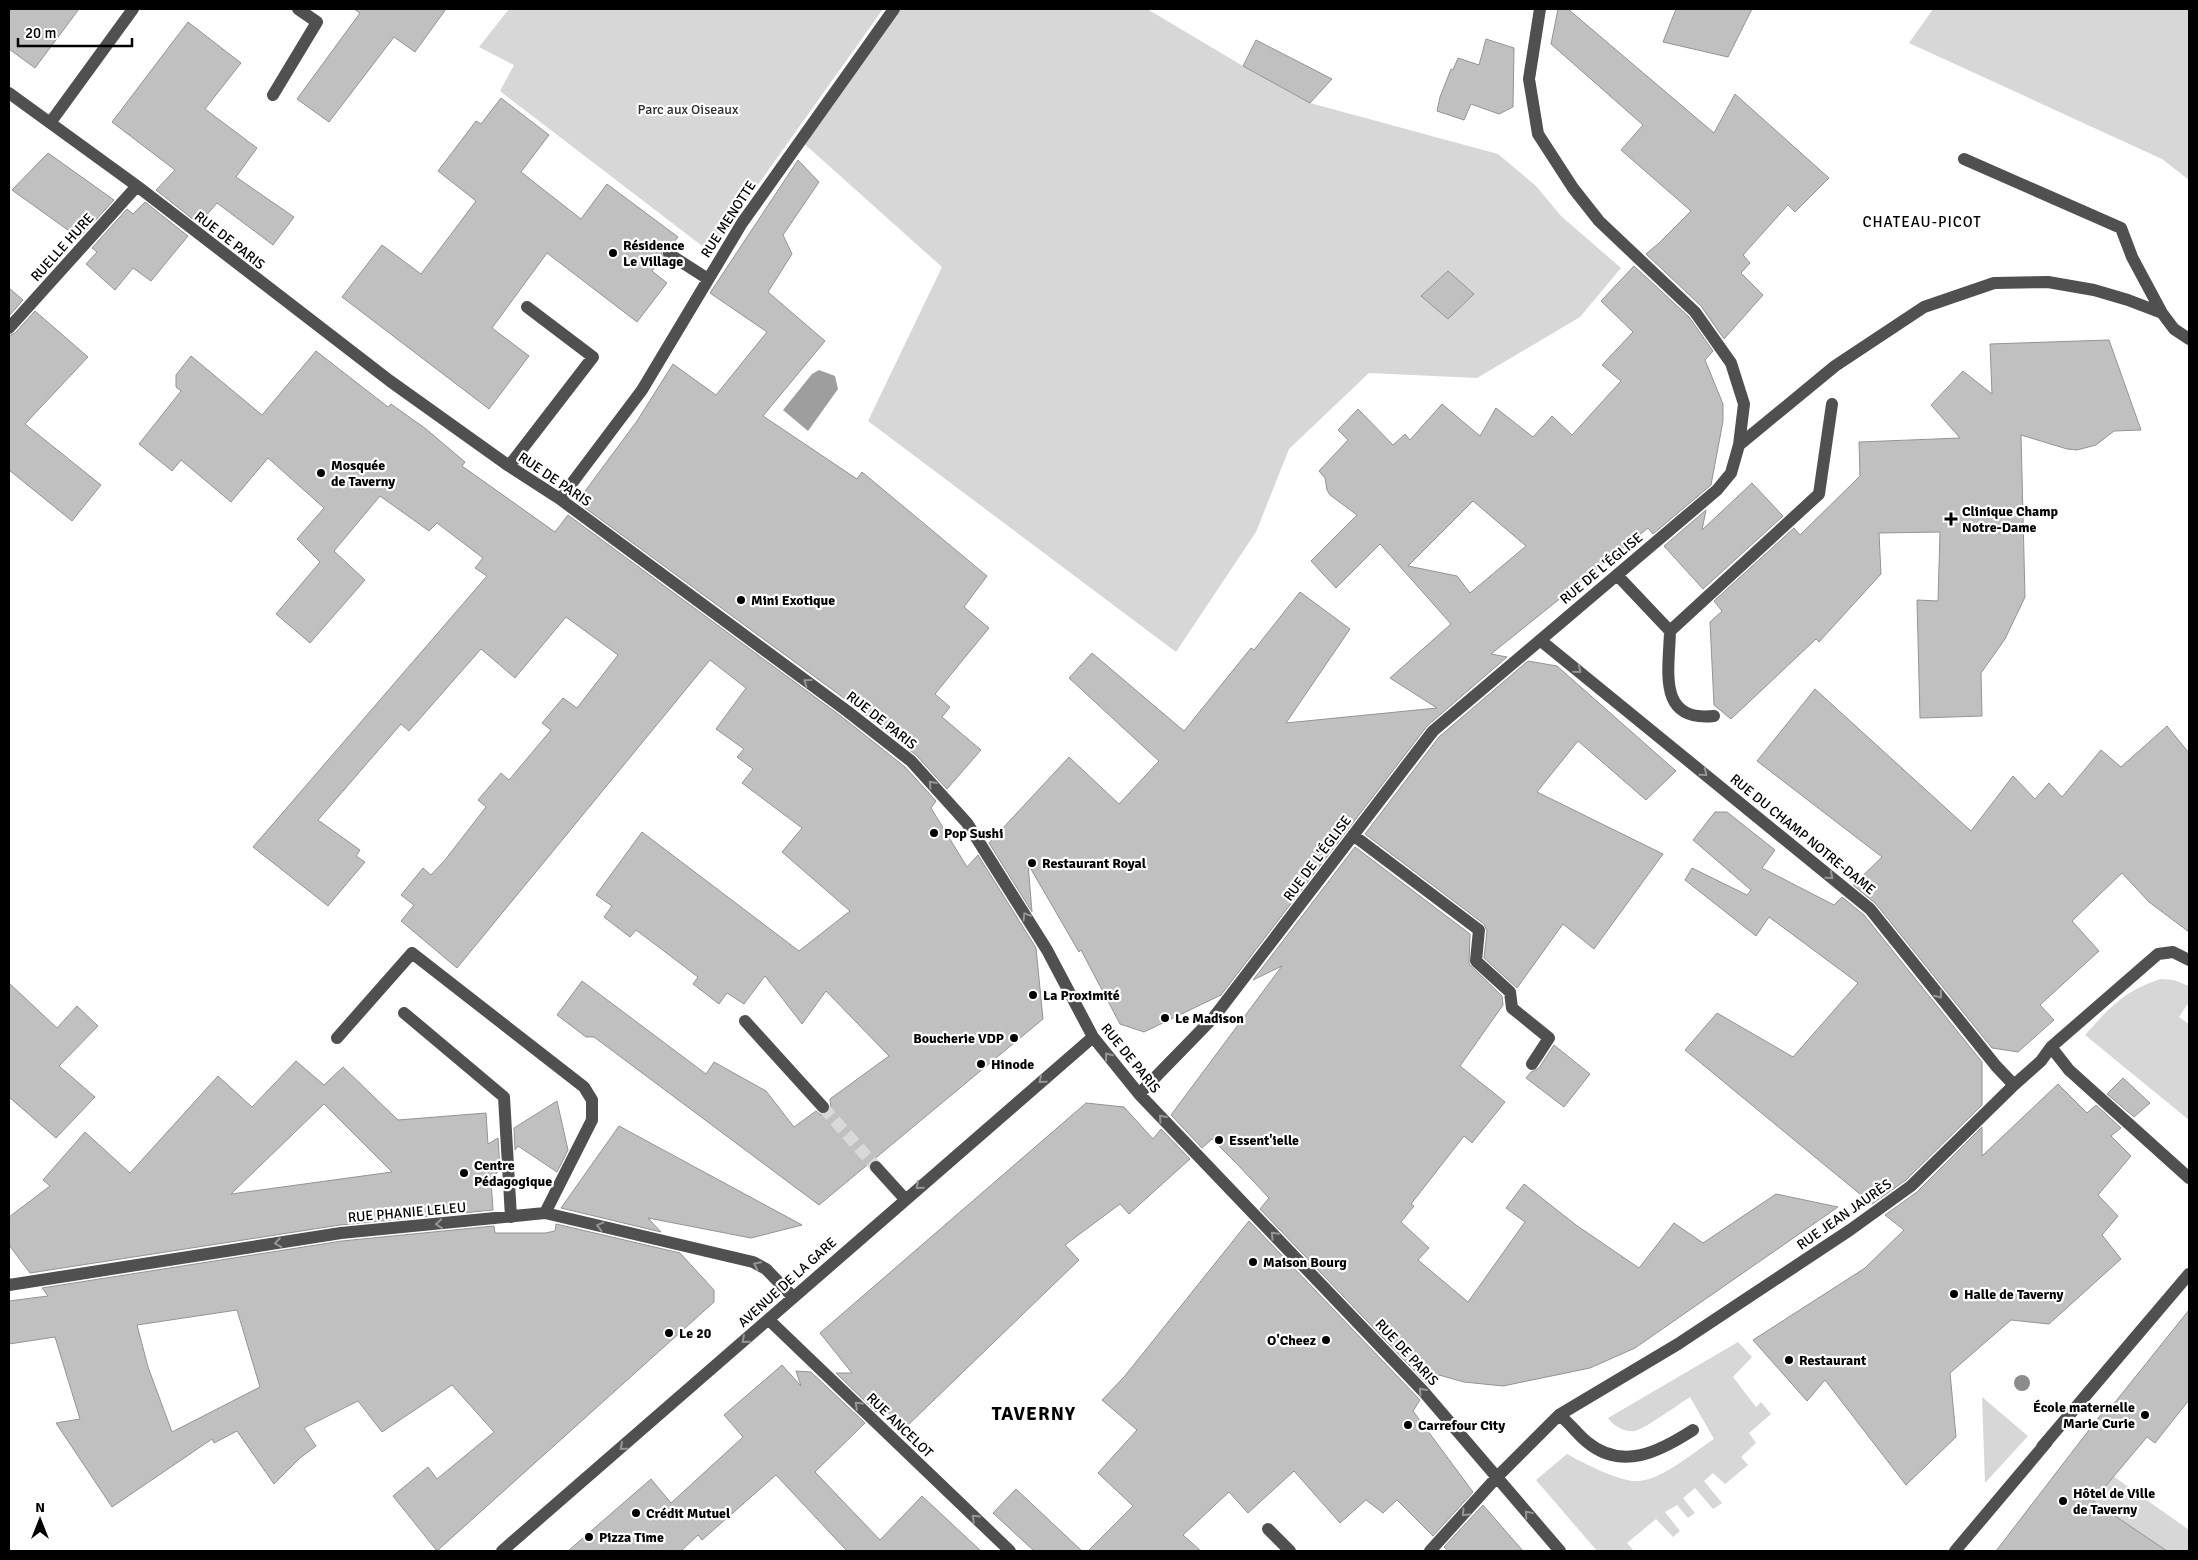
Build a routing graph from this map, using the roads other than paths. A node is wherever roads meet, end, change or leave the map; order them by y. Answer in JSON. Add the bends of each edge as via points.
{"nodes":[{"id":1,"x":133,"y":9,"type":"edge"},
{"id":2,"x":298,"y":9,"type":"edge"},
{"id":3,"x":894,"y":9,"type":"edge"},
{"id":4,"x":1540,"y":9,"type":"edge"},
{"id":5,"x":9,"y":93,"type":"edge"},
{"id":6,"x":273,"y":95,"type":"dead end"},
{"id":7,"x":50,"y":123,"type":"junction"},
{"id":8,"x":1964,"y":159,"type":"dead end"},
{"id":9,"x":137,"y":186,"type":"junction"},
{"id":10,"x":669,"y":254,"type":"dead end"},
{"id":11,"x":708,"y":280,"type":"junction"},
{"id":12,"x":527,"y":307,"type":"dead end"},
{"id":13,"x":2162,"y":313,"type":"junction"},
{"id":14,"x":9,"y":328,"type":"edge"},
{"id":15,"x":2189,"y":339,"type":"edge"},
{"id":16,"x":1832,"y":404,"type":"dead end"},
{"id":17,"x":1739,"y":445,"type":"junction"},
{"id":18,"x":509,"y":466,"type":"junction"},
{"id":19,"x":560,"y":499,"type":"junction"},
{"id":20,"x":1617,"y":575,"type":"junction"},
{"id":21,"x":1670,"y":631,"type":"junction"},
{"id":22,"x":1540,"y":640,"type":"junction"},
{"id":23,"x":1714,"y":716,"type":"dead end"},
{"id":24,"x":1353,"y":835,"type":"junction"},
{"id":25,"x":2187,"y":957,"type":"edge"},
{"id":26,"x":404,"y":1013,"type":"dead end"},
{"id":27,"x":745,"y":1021,"type":"dead end"},
{"id":28,"x":1093,"y":1037,"type":"junction"},
{"id":29,"x":337,"y":1038,"type":"dead end"},
{"id":30,"x":2051,"y":1047,"type":"junction"},
{"id":31,"x":1532,"y":1064,"type":"dead end"},
{"id":32,"x":2014,"y":1085,"type":"junction"},
{"id":33,"x":1138,"y":1094,"type":"junction"},
{"id":34,"x":823,"y":1108,"type":"tunnel mouth"},
{"id":35,"x":876,"y":1167,"type":"tunnel mouth"},
{"id":36,"x":2189,"y":1178,"type":"edge"},
{"id":37,"x":905,"y":1199,"type":"junction"},
{"id":38,"x":545,"y":1213,"type":"junction"},
{"id":39,"x":511,"y":1217,"type":"junction"},
{"id":40,"x":2189,"y":1274,"type":"edge"},
{"id":41,"x":9,"y":1285,"type":"edge"},
{"id":42,"x":793,"y":1297,"type":"junction"},
{"id":43,"x":769,"y":1320,"type":"junction"},
{"id":44,"x":1559,"y":1414,"type":"junction"},
{"id":45,"x":1693,"y":1430,"type":"dead end"},
{"id":46,"x":1497,"y":1476,"type":"junction"},
{"id":47,"x":1268,"y":1529,"type":"dead end"},
{"id":48,"x":1004,"y":1549,"type":"edge"},
{"id":49,"x":502,"y":1551,"type":"edge"},
{"id":50,"x":1290,"y":1551,"type":"edge"},
{"id":51,"x":1430,"y":1551,"type":"edge"},
{"id":52,"x":1560,"y":1551,"type":"edge"},
{"id":53,"x":1955,"y":1551,"type":"edge"}],
"edges":[{"from":1,"to":7,"type":"street"},
{"from":2,"to":6,"type":"street","via":[[317,22]]},
{"from":3,"to":11,"type":"street","name":"RUE MENOTTE","via":[[765,188]]},
{"from":4,"to":17,"type":"street","name":"RUE DE L'ÉGLISE","via":[[1529,80],[1538,134],[1598,221],[1695,312],[1731,363],[1744,404]]},
{"from":5,"to":7,"type":"street","name":"RUE DE PARIS"},
{"from":7,"to":9,"type":"street","name":"RUE DE PARIS"},
{"from":8,"to":13,"type":"street","via":[[2120,228]]},
{"from":9,"to":14,"type":"street","name":"RUELLE HURE"},
{"from":9,"to":18,"type":"street","name":"RUE DE PARIS","via":[[390,381]]},
{"from":10,"to":11,"type":"street"},
{"from":11,"to":19,"type":"street","name":"RUE MENOTTE","via":[[642,390]]},
{"from":12,"to":18,"type":"street","via":[[593,357]]},
{"from":13,"to":15,"type":"street","via":[[2174,329]]},
{"from":13,"to":17,"type":"street","via":[[2094,290],[2048,282],[1994,283],[1916,312],[1835,366]]},
{"from":16,"to":21,"type":"street","via":[[1819,494]]},
{"from":17,"to":20,"type":"street","name":"RUE DE L'ÉGLISE","via":[[1731,473],[1717,490]]},
{"from":18,"to":19,"type":"street","name":"RUE DE PARIS"},
{"from":28,"to":19,"type":"street","name":"RUE DE PARIS","one_way":true,"via":[[1046,950],[968,823],[911,761]]},
{"from":20,"to":21,"type":"street"},
{"from":20,"to":22,"type":"street","name":"RUE DE L'ÉGLISE"},
{"from":21,"to":23,"type":"street","via":[[1668,676],[1674,704],[1691,716]]},
{"from":22,"to":24,"type":"street","name":"RUE DE L'ÉGLISE","via":[[1433,731]]},
{"from":22,"to":32,"type":"street","name":"RUE DU CHAMP NOTRE-DAME","one_way":true,"via":[[1870,909]]},
{"from":24,"to":31,"type":"street","via":[[1480,930],[1476,961],[1510,992],[1512,1008],[1549,1038]]},
{"from":24,"to":33,"type":"street","name":"RUE DE L'ÉGLISE","via":[[1214,1017]]},
{"from":25,"to":30,"type":"street","name":"RUE JEAN JAURÈS","via":[[2173,952],[2158,954]]},
{"from":26,"to":39,"type":"street","via":[[504,1097]]},
{"from":27,"to":34,"type":"street"},
{"from":33,"to":28,"type":"street","name":"RUE DE PARIS","one_way":true},
{"from":28,"to":37,"type":"street","name":"AVENUE DE LA GARE","one_way":true},
{"from":29,"to":38,"type":"street","via":[[412,953],[584,1087],[592,1100],[592,1120]]},
{"from":30,"to":32,"type":"street","name":"RUE JEAN JAURÈS","via":[[2041,1061]]},
{"from":30,"to":36,"type":"street","via":[[2069,1070]]},
{"from":32,"to":44,"type":"street","name":"RUE JEAN JAURÈS","via":[[1911,1186],[1678,1344]]},
{"from":46,"to":33,"type":"street","name":"RUE DE PARIS","one_way":true,"via":[[1423,1391]]},
{"from":35,"to":37,"type":"street"},
{"from":37,"to":42,"type":"street","name":"AVENUE DE LA GARE"},
{"from":38,"to":39,"type":"street","name":"RUE PHANIE LELEU"},
{"from":42,"to":38,"type":"street","name":"RUE PHANIE LELEU","one_way":true,"via":[[766,1269],[754,1262]]},
{"from":39,"to":41,"type":"street","name":"RUE PHANIE LELEU","one_way":true,"via":[[340,1233]]},
{"from":40,"to":53,"type":"street"},
{"from":42,"to":43,"type":"street","name":"AVENUE DE LA GARE"},
{"from":48,"to":43,"type":"street","name":"RUE ANCELOT","one_way":true},
{"from":43,"to":49,"type":"street","name":"AVENUE DE LA GARE","one_way":true},
{"from":44,"to":45,"type":"street","via":[[1586,1441],[1606,1454],[1627,1458],[1664,1449]]},
{"from":44,"to":46,"type":"street","name":"RUE JEAN JAURÈS"},
{"from":46,"to":51,"type":"street","name":"RUE JEAN JAURÈS","one_way":true},
{"from":52,"to":46,"type":"street","name":"RUE DE PARIS","one_way":true},
{"from":47,"to":50,"type":"street"}]}
